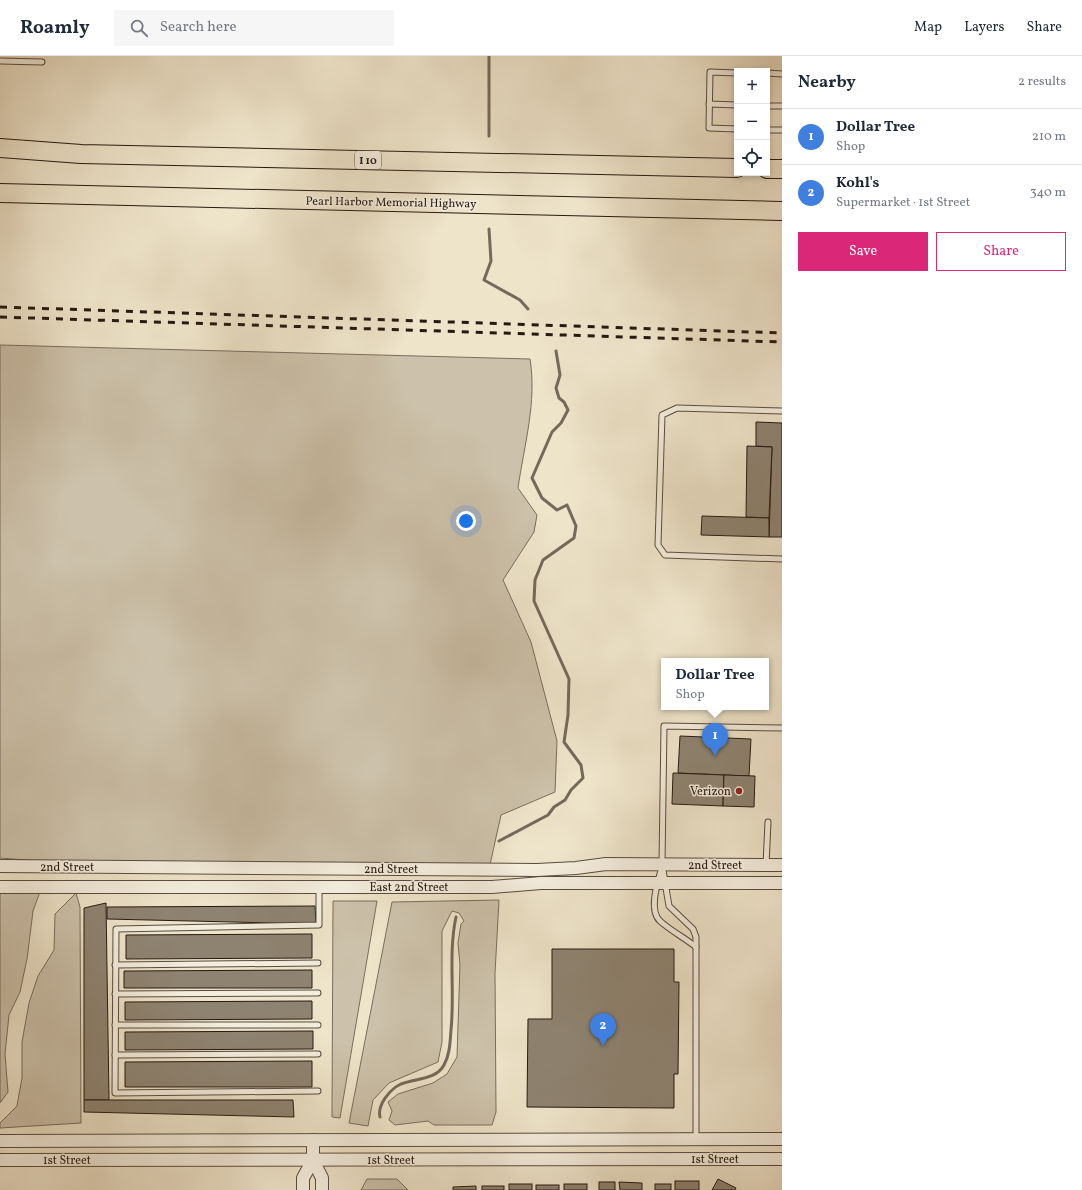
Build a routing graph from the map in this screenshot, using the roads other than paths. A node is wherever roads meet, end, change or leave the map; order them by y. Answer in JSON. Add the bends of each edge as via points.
{"nodes":[{"id":1,"x":0,"y":61,"type":"edge"},
{"id":2,"x":42,"y":62,"type":"dead end"},
{"id":3,"x":734,"y":73,"type":"edge"},
{"id":4,"x":770,"y":73,"type":"edge"},
{"id":5,"x":782,"y":74,"type":"edge"},
{"id":6,"x":709,"y":104,"type":"junction"},
{"id":7,"x":734,"y":105,"type":"edge"},
{"id":8,"x":770,"y":106,"type":"edge"},
{"id":9,"x":782,"y":106,"type":"edge"},
{"id":10,"x":734,"y":129,"type":"edge"},
{"id":11,"x":770,"y":130,"type":"edge"},
{"id":12,"x":782,"y":130,"type":"edge"},
{"id":13,"x":0,"y":148,"type":"edge"},
{"id":14,"x":734,"y":168,"type":"edge"},
{"id":15,"x":770,"y":169,"type":"edge"},
{"id":16,"x":782,"y":169,"type":"edge"},
{"id":17,"x":0,"y":193,"type":"edge"},
{"id":18,"x":112,"y":196,"type":"junction"},
{"id":19,"x":0,"y":201,"type":"edge"},
{"id":20,"x":782,"y":211,"type":"edge"},
{"id":21,"x":782,"y":411,"type":"edge"},
{"id":22,"x":782,"y":559,"type":"edge"},
{"id":23,"x":782,"y":728,"type":"edge"},
{"id":24,"x":768,"y":822,"type":"dead end"},
{"id":25,"x":662,"y":864,"type":"junction"},
{"id":26,"x":766,"y":865,"type":"junction"},
{"id":27,"x":782,"y":865,"type":"edge"},
{"id":28,"x":0,"y":866,"type":"edge"},
{"id":29,"x":662,"y":883,"type":"junction"},
{"id":30,"x":782,"y":883,"type":"edge"},
{"id":31,"x":517,"y":885,"type":"joint"},
{"id":32,"x":0,"y":887,"type":"edge"},
{"id":33,"x":301,"y":887,"type":"joint"},
{"id":34,"x":319,"y":887,"type":"junction"},
{"id":35,"x":696,"y":947,"type":"junction"},
{"id":36,"x":318,"y":963,"type":"dead end"},
{"id":37,"x":116,"y":965,"type":"junction"},
{"id":38,"x":318,"y":993,"type":"dead end"},
{"id":39,"x":116,"y":994,"type":"junction"},
{"id":40,"x":115,"y":1025,"type":"junction"},
{"id":41,"x":318,"y":1025,"type":"dead end"},
{"id":42,"x":318,"y":1054,"type":"dead end"},
{"id":43,"x":115,"y":1055,"type":"junction"},
{"id":44,"x":318,"y":1091,"type":"dead end"},
{"id":45,"x":313,"y":1140,"type":"junction"},
{"id":46,"x":696,"y":1140,"type":"junction"},
{"id":47,"x":782,"y":1140,"type":"edge"},
{"id":48,"x":0,"y":1141,"type":"edge"},
{"id":49,"x":782,"y":1159,"type":"edge"},
{"id":50,"x":0,"y":1160,"type":"edge"},
{"id":51,"x":313,"y":1160,"type":"junction"},
{"id":52,"x":302,"y":1190,"type":"edge"},
{"id":53,"x":322,"y":1190,"type":"edge"}],
"edges":[{"from":1,"to":2,"type":"lane"},
{"from":3,"to":6,"type":"lane","via":[[710,72]]},
{"from":4,"to":5,"type":"lane"},
{"from":6,"to":7,"type":"lane"},
{"from":6,"to":10,"type":"lane","via":[[708,128]]},
{"from":8,"to":9,"type":"lane"},
{"from":11,"to":12,"type":"lane"},
{"from":13,"to":14,"type":"highway","number":"I 10","via":[[81,154]]},
{"from":15,"to":16,"type":"highway"},
{"from":17,"to":18,"type":"highway","name":"Pearl Harbor Memorial Highway"},
{"from":18,"to":19,"type":"highway"},
{"from":18,"to":20,"type":"highway","name":"Pearl Harbor Memorial Highway"},
{"from":21,"to":22,"type":"lane","via":[[677,408],[662,415],[658,546],[665,556]]},
{"from":23,"to":25,"type":"lane","via":[[664,726]]},
{"from":24,"to":26,"type":"lane"},
{"from":25,"to":26,"type":"street","name":"2nd Street"},
{"from":25,"to":28,"type":"street","name":"2nd Street","via":[[606,864],[537,870]]},
{"from":25,"to":29,"type":"lane"},
{"from":25,"to":29,"type":"lane"},
{"from":26,"to":27,"type":"street","name":"2nd Street"},
{"from":29,"to":30,"type":"street","name":"2nd Street"},
{"from":29,"to":31,"type":"street","name":"2nd Street"},
{"from":29,"to":35,"type":"lane","via":[[669,906],[693,930]]},
{"from":29,"to":35,"type":"lane","via":[[654,896],[659,920]]},
{"from":31,"to":34,"type":"street","name":"East 2nd Street"},
{"from":32,"to":33,"type":"street","name":"2nd Street"},
{"from":33,"to":34,"type":"street","name":"East 2nd Street"},
{"from":34,"to":37,"type":"lane","via":[[319,925],[116,929]]},
{"from":35,"to":46,"type":"lane"},
{"from":36,"to":37,"type":"lane"},
{"from":37,"to":39,"type":"lane"},
{"from":38,"to":39,"type":"lane"},
{"from":39,"to":40,"type":"lane"},
{"from":40,"to":41,"type":"lane"},
{"from":40,"to":43,"type":"lane"},
{"from":42,"to":43,"type":"lane"},
{"from":43,"to":44,"type":"lane","via":[[115,1093]]},
{"from":45,"to":46,"type":"street","name":"1st Street"},
{"from":45,"to":48,"type":"street","name":"1st Street"},
{"from":45,"to":51,"type":"street"},
{"from":46,"to":47,"type":"street","name":"1st Street"},
{"from":49,"to":51,"type":"street","name":"1st Street"},
{"from":50,"to":51,"type":"street","name":"1st Street"},
{"from":51,"to":52,"type":"street","via":[[303,1178]]},
{"from":51,"to":53,"type":"street","via":[[322,1178]]}]}
